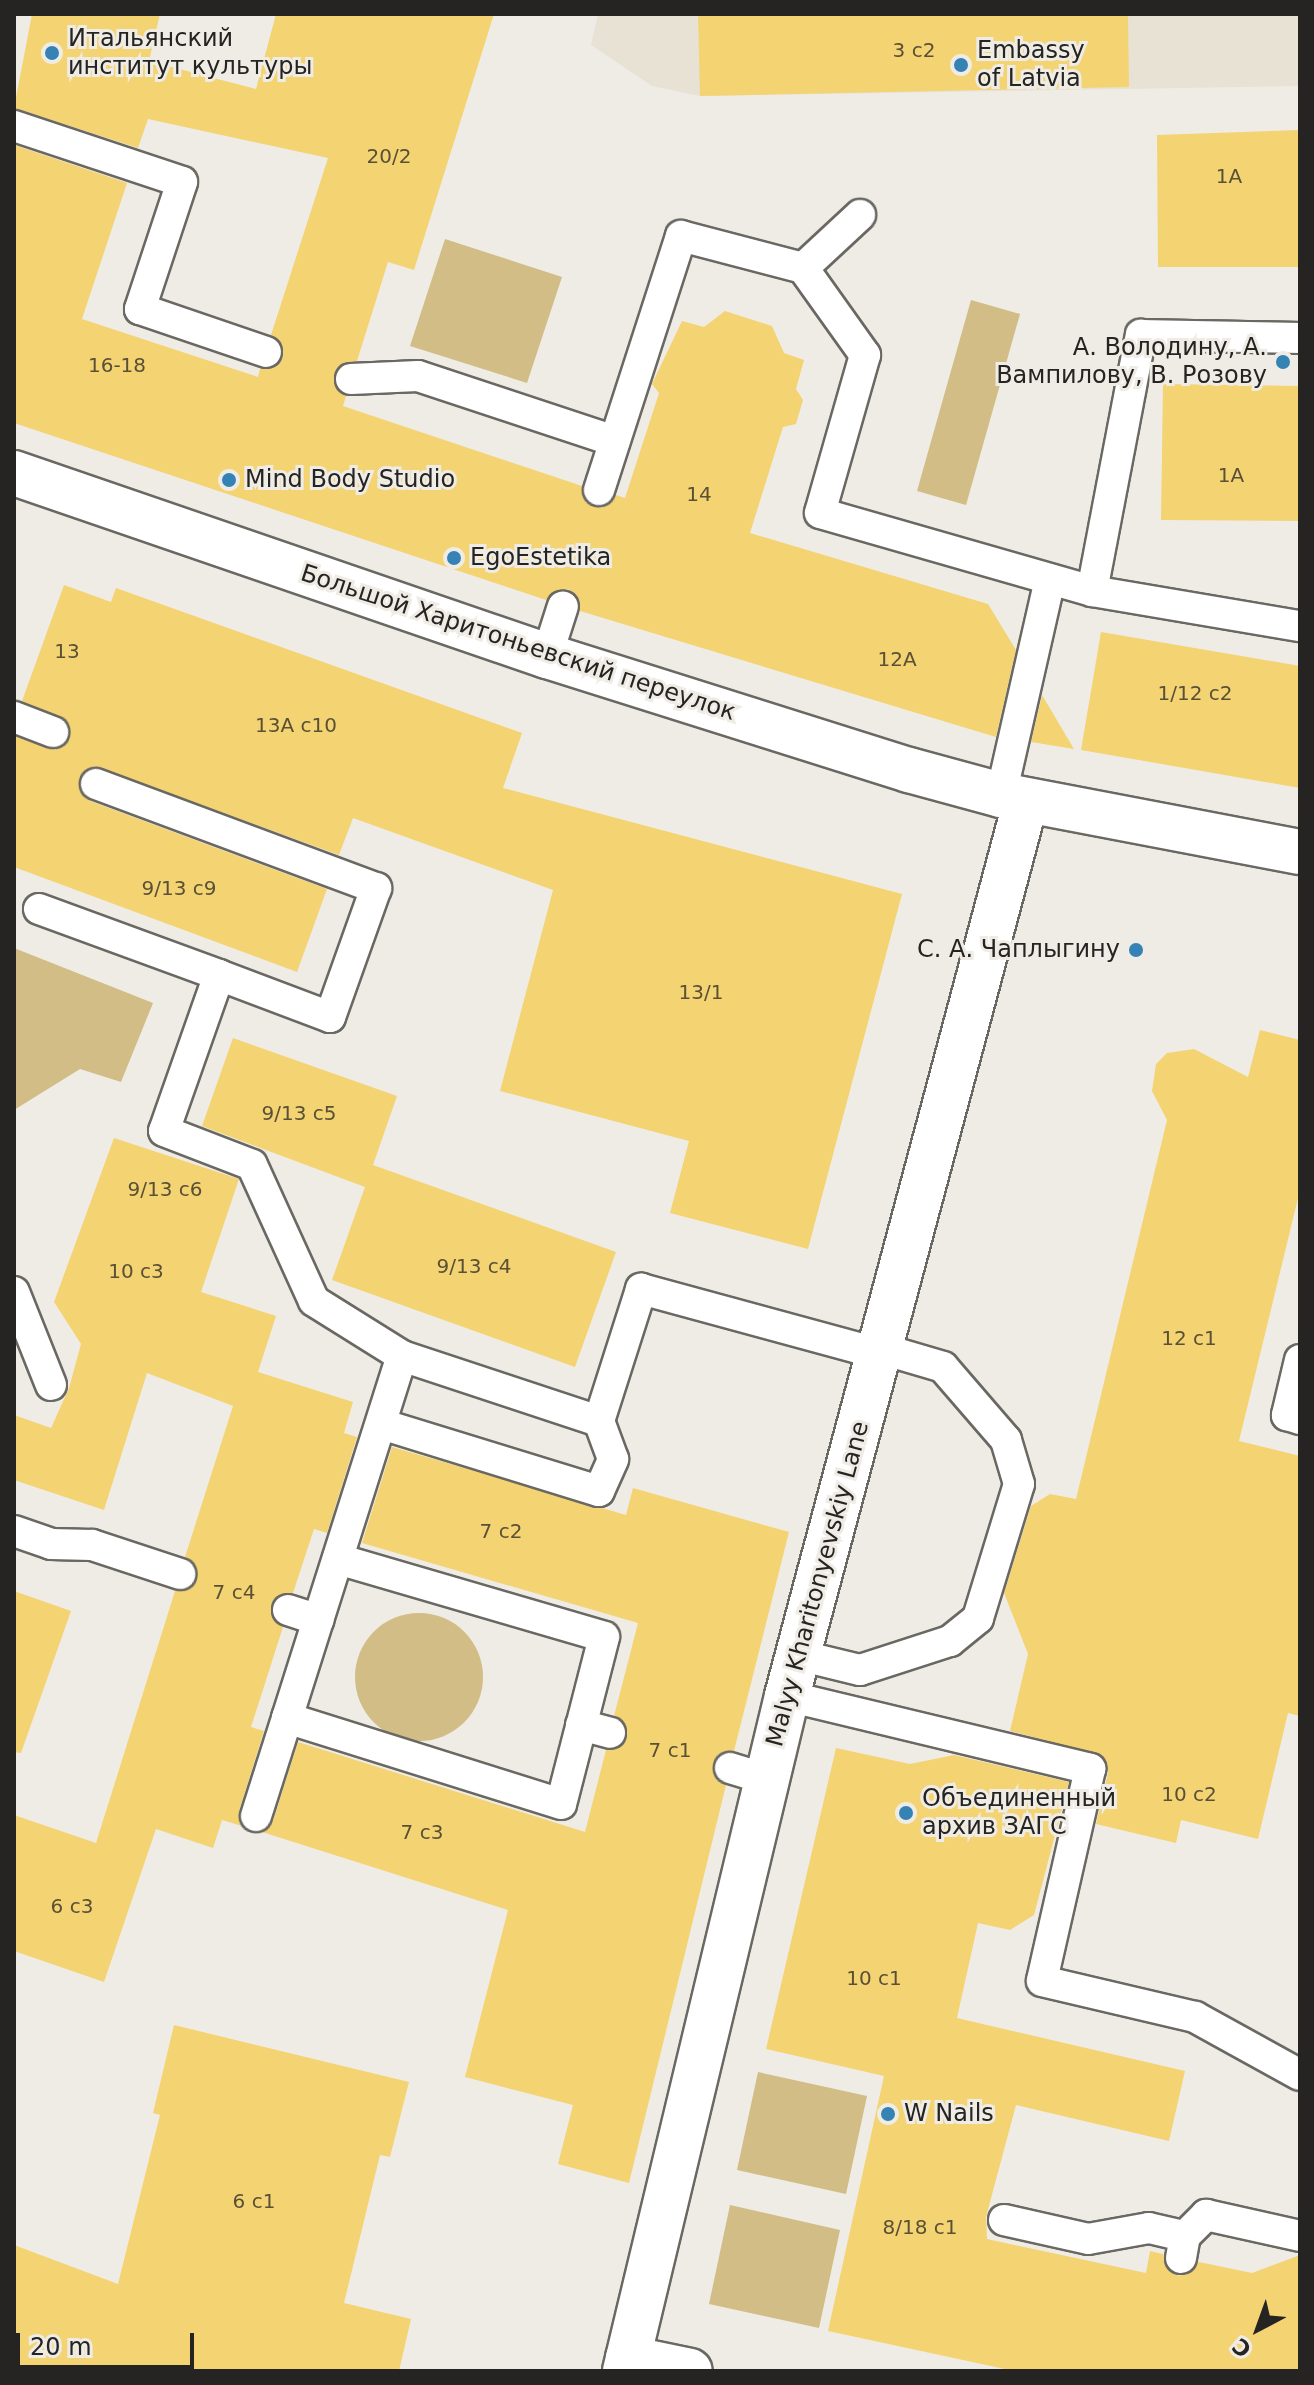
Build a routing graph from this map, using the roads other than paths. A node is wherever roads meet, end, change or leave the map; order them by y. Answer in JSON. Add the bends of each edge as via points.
{"nodes":[{"id":1,"x":14,"y":126,"type":"edge"},
{"id":2,"x":860,"y":215,"type":"dead end"},
{"id":3,"x":803,"y":268,"type":"junction"},
{"id":4,"x":1300,"y":338,"type":"edge"},
{"id":5,"x":266,"y":352,"type":"dead end"},
{"id":6,"x":351,"y":379,"type":"dead end"},
{"id":7,"x":615,"y":441,"type":"junction"},
{"id":8,"x":14,"y":473,"type":"edge"},
{"id":9,"x":599,"y":490,"type":"dead end"},
{"id":10,"x":1050,"y":579,"type":"junction"},
{"id":11,"x":1092,"y":591,"type":"junction"},
{"id":12,"x":563,"y":606,"type":"dead end"},
{"id":13,"x":1300,"y":626,"type":"edge"},
{"id":14,"x":547,"y":656,"type":"junction"},
{"id":15,"x":14,"y":717,"type":"edge"},
{"id":16,"x":53,"y":732,"type":"dead end"},
{"id":17,"x":96,"y":784,"type":"dead end"},
{"id":18,"x":1014,"y":797,"type":"junction"},
{"id":19,"x":1300,"y":852,"type":"edge"},
{"id":20,"x":39,"y":909,"type":"dead end"},
{"id":21,"x":219,"y":975,"type":"junction"},
{"id":22,"x":14,"y":1292,"type":"edge"},
{"id":23,"x":881,"y":1352,"type":"junction"},
{"id":24,"x":402,"y":1356,"type":"junction"},
{"id":25,"x":1300,"y":1360,"type":"edge"},
{"id":26,"x":51,"y":1385,"type":"dead end"},
{"id":27,"x":1300,"y":1419,"type":"edge"},
{"id":28,"x":599,"y":1421,"type":"junction"},
{"id":29,"x":381,"y":1424,"type":"junction"},
{"id":30,"x":14,"y":1531,"type":"edge"},
{"id":31,"x":338,"y":1559,"type":"junction"},
{"id":32,"x":180,"y":1574,"type":"dead end"},
{"id":33,"x":288,"y":1610,"type":"dead end"},
{"id":34,"x":318,"y":1620,"type":"junction"},
{"id":35,"x":798,"y":1655,"type":"junction"},
{"id":36,"x":787,"y":1696,"type":"junction"},
{"id":37,"x":287,"y":1718,"type":"junction"},
{"id":38,"x":581,"y":1725,"type":"junction"},
{"id":39,"x":610,"y":1733,"type":"dead end"},
{"id":40,"x":256,"y":1816,"type":"dead end"},
{"id":41,"x":1300,"y":2075,"type":"edge"},
{"id":42,"x":1004,"y":2220,"type":"dead end"},
{"id":43,"x":1300,"y":2236,"type":"edge"},
{"id":44,"x":626,"y":2364,"type":"edge"},
{"id":45,"x":690,"y":2371,"type":"edge"}],
"edges":[{"from":1,"to":5,"type":"lane","via":[[182,182],[140,309]]},
{"from":2,"to":3,"type":"lane"},
{"from":3,"to":7,"type":"lane","via":[[681,236]]},
{"from":3,"to":10,"type":"lane","via":[[865,355],[820,513]]},
{"from":4,"to":11,"type":"lane","via":[[1141,335]]},
{"from":6,"to":7,"type":"lane","via":[[418,376]]},
{"from":7,"to":9,"type":"lane"},
{"from":8,"to":14,"type":"street","name":"Большой Харитоньевский переулок"},
{"from":10,"to":11,"type":"lane"},
{"from":10,"to":18,"type":"lane"},
{"from":11,"to":13,"type":"lane"},
{"from":12,"to":14,"type":"lane"},
{"from":14,"to":18,"type":"street","name":"Большой Харитоньевский переулок"},
{"from":15,"to":16,"type":"lane"},
{"from":17,"to":21,"type":"lane","via":[[376,888],[330,1017]]},
{"from":18,"to":19,"type":"street","name":"Большой Харитоньевский переулок"},
{"from":18,"to":23,"type":"street","name":"Malyy Kharitonyevskiy Lane"},
{"from":20,"to":21,"type":"lane"},
{"from":21,"to":24,"type":"lane","via":[[164,1131],[252,1165],[314,1301]]},
{"from":22,"to":26,"type":"lane"},
{"from":23,"to":28,"type":"lane","via":[[641,1289]]},
{"from":23,"to":35,"type":"street","name":"Malyy Kharitonyevskiy Lane"},
{"from":23,"to":35,"type":"lane","via":[[943,1367],[1006,1440],[1019,1484],[978,1618],[950,1641],[860,1670]]},
{"from":24,"to":28,"type":"lane"},
{"from":24,"to":29,"type":"lane"},
{"from":25,"to":27,"type":"lane","via":[[1287,1415]]},
{"from":28,"to":29,"type":"lane","via":[[613,1459],[599,1491]]},
{"from":29,"to":31,"type":"lane"},
{"from":30,"to":32,"type":"lane","via":[[51,1544],[92,1545]]},
{"from":31,"to":34,"type":"lane"},
{"from":31,"to":38,"type":"lane","via":[[604,1637]]},
{"from":33,"to":34,"type":"lane"},
{"from":34,"to":37,"type":"lane"},
{"from":35,"to":36,"type":"street","name":"Malyy Kharitonyevskiy Lane"},
{"from":36,"to":41,"type":"lane","via":[[1090,1769],[1042,1981],[1195,2017]]},
{"from":36,"to":44,"type":"street","name":"Malyy Kharitonyevskiy Lane","via":[[748,1773]]},
{"from":37,"to":38,"type":"lane","via":[[561,1804]]},
{"from":37,"to":40,"type":"lane"},
{"from":38,"to":39,"type":"lane"},
{"from":42,"to":43,"type":"lane","via":[[1088,2239],[1149,2228],[1183,2247],[1206,2215]]},
{"from":44,"to":45,"type":"street"}]}
